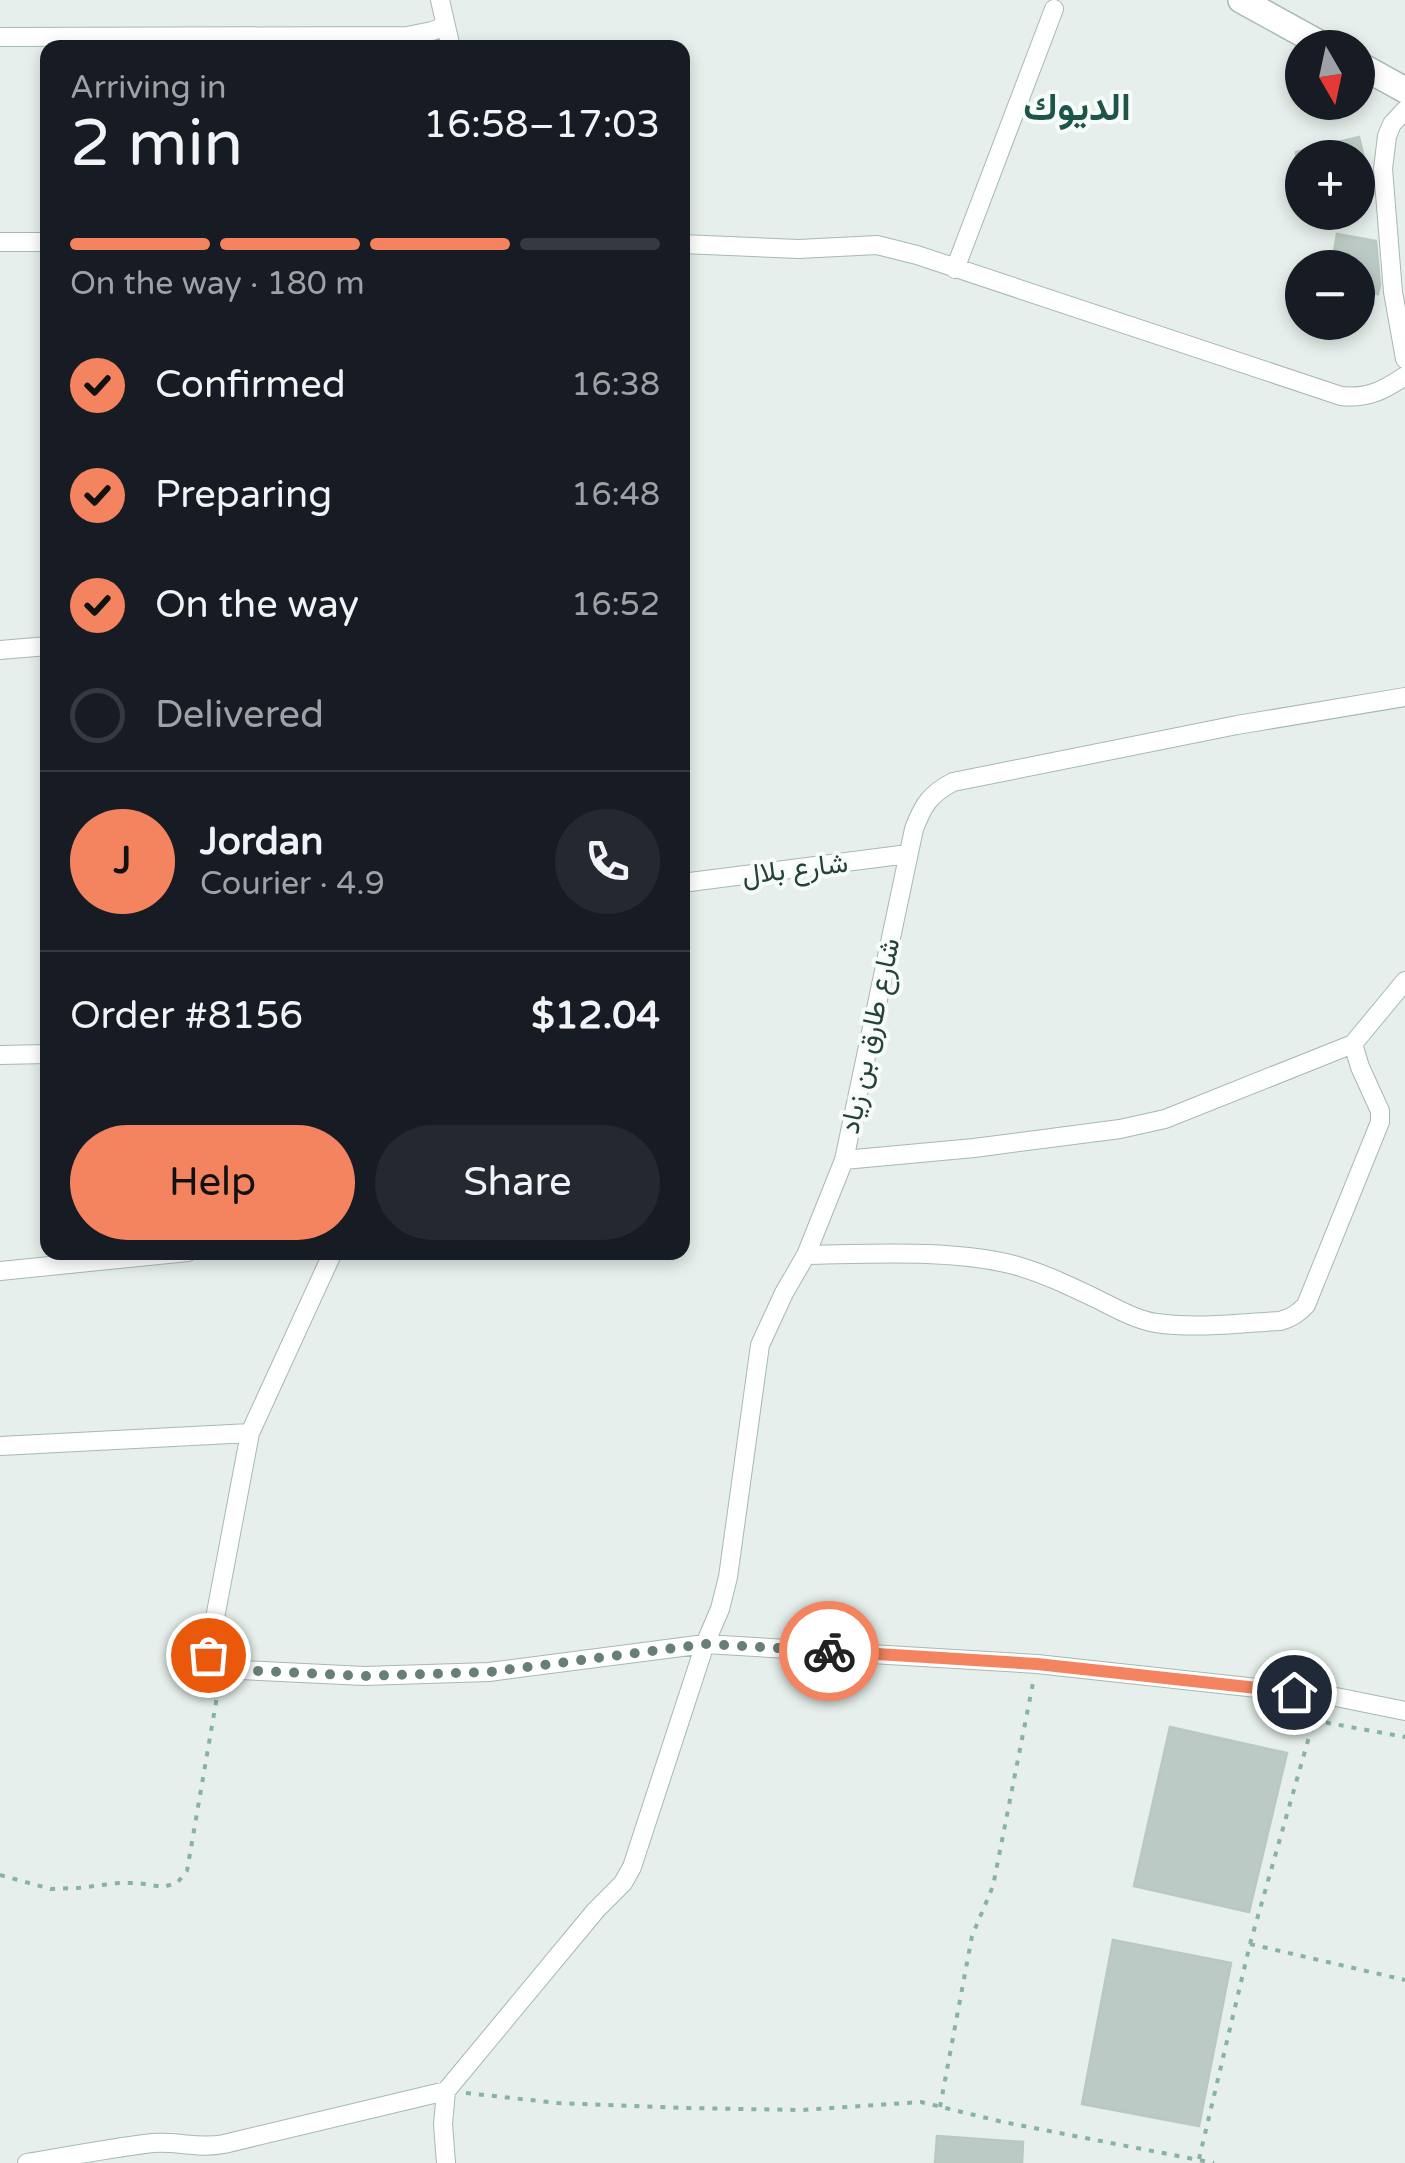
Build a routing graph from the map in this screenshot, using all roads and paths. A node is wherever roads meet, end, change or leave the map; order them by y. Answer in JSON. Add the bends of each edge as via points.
{"nodes":[{"id":1,"x":440,"y":0,"type":"edge"},
{"id":2,"x":1241,"y":0,"type":"edge"},
{"id":3,"x":1054,"y":9,"type":"dead end"},
{"id":4,"x":446,"y":26,"type":"junction"},
{"id":5,"x":1295,"y":30,"type":"edge"},
{"id":6,"x":0,"y":37,"type":"edge"},
{"id":7,"x":449,"y":40,"type":"edge"},
{"id":8,"x":1375,"y":73,"type":"edge"},
{"id":9,"x":1405,"y":90,"type":"edge"},
{"id":10,"x":1405,"y":110,"type":"edge"},
{"id":11,"x":0,"y":242,"type":"edge"},
{"id":12,"x":40,"y":242,"type":"edge"},
{"id":13,"x":690,"y":244,"type":"edge"},
{"id":14,"x":955,"y":270,"type":"junction"},
{"id":15,"x":1405,"y":359,"type":"edge"},
{"id":16,"x":1405,"y":376,"type":"edge"},
{"id":17,"x":40,"y":647,"type":"edge"},
{"id":18,"x":0,"y":650,"type":"edge"},
{"id":19,"x":1405,"y":697,"type":"edge"},
{"id":20,"x":908,"y":854,"type":"junction"},
{"id":21,"x":690,"y":883,"type":"edge"},
{"id":22,"x":1405,"y":981,"type":"edge"},
{"id":23,"x":1353,"y":1044,"type":"junction"},
{"id":24,"x":0,"y":1054,"type":"edge"},
{"id":25,"x":40,"y":1054,"type":"edge"},
{"id":26,"x":844,"y":1160,"type":"junction"},
{"id":27,"x":806,"y":1255,"type":"junction"},
{"id":28,"x":109,"y":1260,"type":"edge"},
{"id":29,"x":329,"y":1260,"type":"edge"},
{"id":30,"x":0,"y":1271,"type":"edge"},
{"id":31,"x":250,"y":1433,"type":"junction"},
{"id":32,"x":0,"y":1446,"type":"edge"},
{"id":33,"x":706,"y":1644,"type":"junction"},
{"id":34,"x":1037,"y":1664,"type":"junction"},
{"id":35,"x":222,"y":1665,"type":"junction"},
{"id":36,"x":1331,"y":1696,"type":"junction"},
{"id":37,"x":1405,"y":1711,"type":"edge"},
{"id":38,"x":1312,"y":1723,"type":"junction"},
{"id":39,"x":1405,"y":1737,"type":"edge"},
{"id":40,"x":0,"y":1875,"type":"edge"},
{"id":41,"x":1250,"y":1944,"type":"junction"},
{"id":42,"x":1405,"y":1980,"type":"edge"},
{"id":43,"x":446,"y":2091,"type":"junction"},
{"id":44,"x":940,"y":2107,"type":"junction"},
{"id":45,"x":198,"y":2155,"type":"edge"},
{"id":46,"x":1199,"y":2159,"type":"junction"},
{"id":47,"x":27,"y":2163,"type":"edge"},
{"id":48,"x":446,"y":2163,"type":"edge"},
{"id":49,"x":1214,"y":2163,"type":"edge"}],
"edges":[{"from":1,"to":4,"type":"street"},
{"from":2,"to":5,"type":"main road"},
{"from":3,"to":14,"type":"street"},
{"from":4,"to":6,"type":"street","via":[[407,36]]},
{"from":4,"to":7,"type":"street"},
{"from":8,"to":9,"type":"main road"},
{"from":10,"to":15,"type":"street","via":[[1386,136],[1383,169],[1392,292]]},
{"from":11,"to":12,"type":"street"},
{"from":13,"to":14,"type":"street","via":[[877,245]]},
{"from":14,"to":16,"type":"street","via":[[1342,396],[1368,396]]},
{"from":17,"to":18,"type":"street"},
{"from":19,"to":20,"type":"street","name":"شارع طارق بن زياد","via":[[953,782],[921,810]]},
{"from":20,"to":21,"type":"street","name":"شارع بلال"},
{"from":20,"to":26,"type":"street","name":"شارع طارق بن زياد"},
{"from":22,"to":23,"type":"street","name":"شارع طارق بن زياد"},
{"from":23,"to":26,"type":"street","name":"شارع طارق بن زياد","via":[[1135,1126]]},
{"from":23,"to":27,"type":"street","via":[[1380,1122],[1306,1304],[1290,1318],[1156,1323],[1012,1264],[967,1257]]},
{"from":24,"to":25,"type":"street"},
{"from":26,"to":27,"type":"street"},
{"from":27,"to":33,"type":"street","via":[[760,1344],[728,1578]]},
{"from":28,"to":30,"type":"street"},
{"from":29,"to":31,"type":"street"},
{"from":31,"to":32,"type":"street"},
{"from":31,"to":35,"type":"street","via":[[208,1655]]},
{"from":33,"to":34,"type":"street"},
{"from":33,"to":35,"type":"street","via":[[489,1672],[364,1676]]},
{"from":33,"to":43,"type":"street","via":[[623,1883]]},
{"from":34,"to":36,"type":"street"},
{"from":34,"to":44,"type":"path","via":[[994,1886],[972,1936]]},
{"from":35,"to":40,"type":"path","via":[[187,1871],[177,1883],[50,1889]]},
{"from":36,"to":37,"type":"street"},
{"from":36,"to":38,"type":"path"},
{"from":38,"to":39,"type":"path"},
{"from":38,"to":41,"type":"path"},
{"from":41,"to":42,"type":"path"},
{"from":41,"to":46,"type":"path"},
{"from":43,"to":44,"type":"path","via":[[558,2104]]},
{"from":43,"to":45,"type":"street"},
{"from":43,"to":48,"type":"street"},
{"from":44,"to":46,"type":"path"},
{"from":45,"to":47,"type":"street","via":[[157,2143]]},
{"from":46,"to":49,"type":"path"}]}
